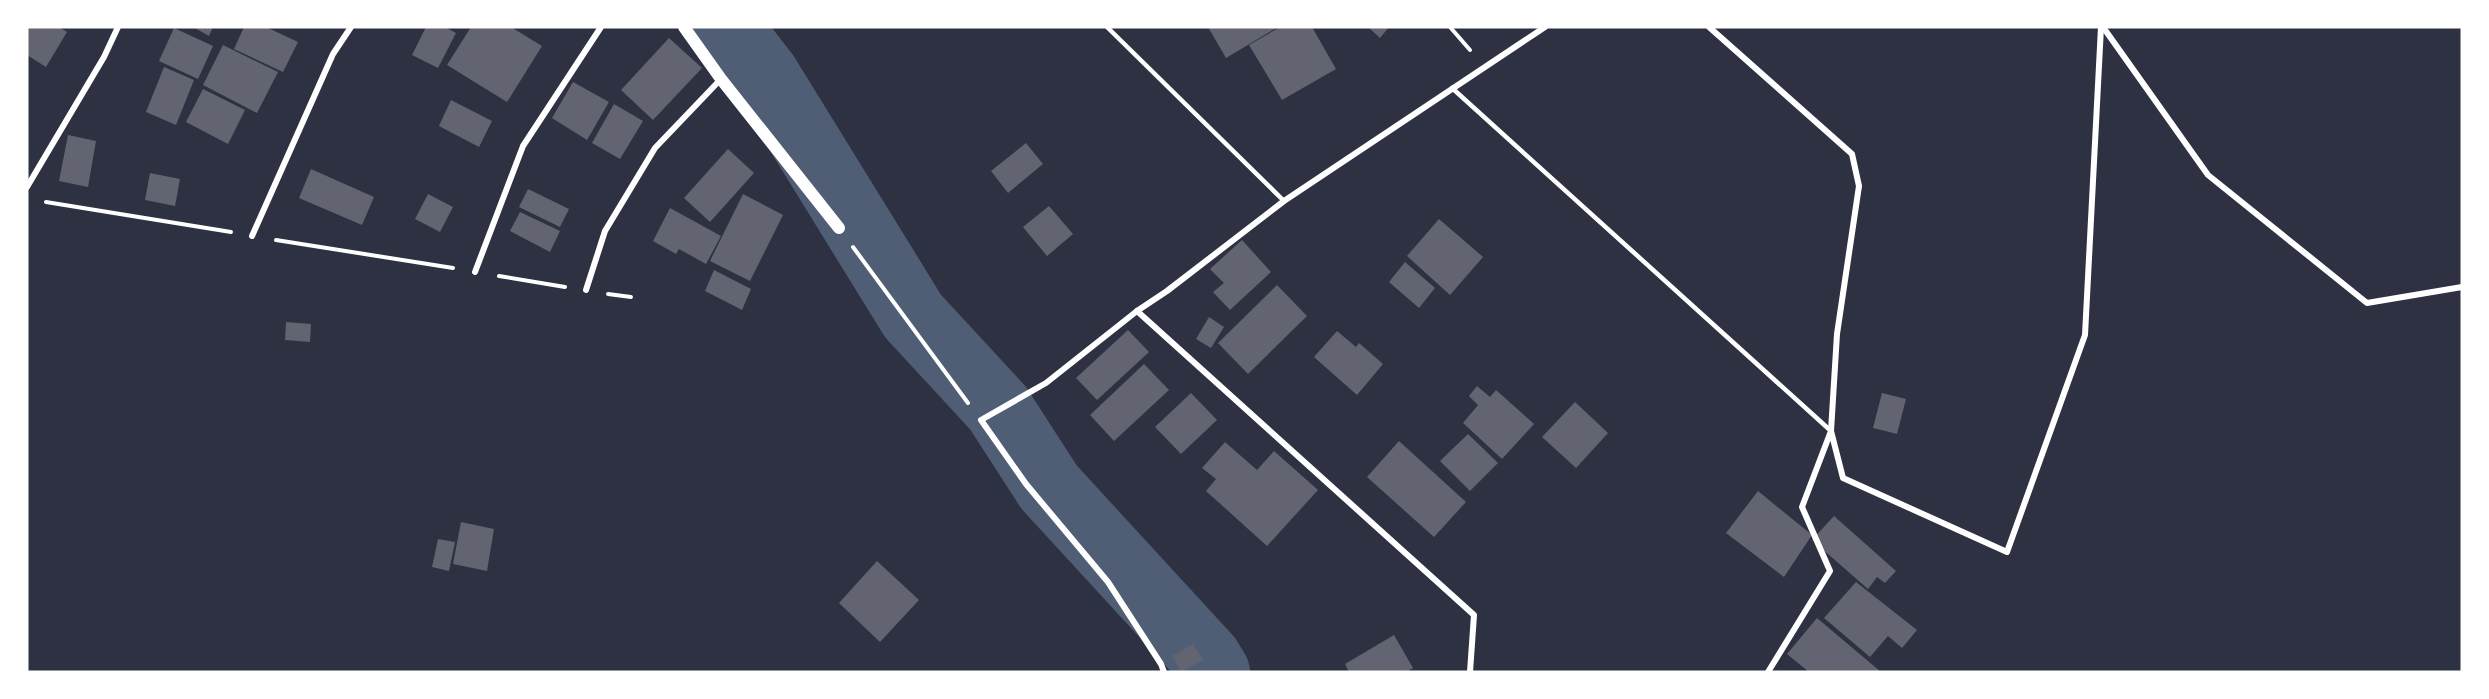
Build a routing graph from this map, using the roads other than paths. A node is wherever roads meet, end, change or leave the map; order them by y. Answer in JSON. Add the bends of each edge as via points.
{"nodes":[{"id":1,"x":118,"y":27,"type":"edge"},
{"id":2,"x":351,"y":27,"type":"edge"},
{"id":3,"x":600,"y":27,"type":"edge"},
{"id":4,"x":684,"y":27,"type":"edge"},
{"id":5,"x":1107,"y":27,"type":"edge"},
{"id":6,"x":1545,"y":27,"type":"edge"},
{"id":7,"x":1709,"y":27,"type":"edge"},
{"id":8,"x":2102,"y":27,"type":"edge"},
{"id":9,"x":721,"y":79,"type":"junction"},
{"id":10,"x":1452,"y":88,"type":"junction"},
{"id":11,"x":27,"y":187,"type":"edge"},
{"id":12,"x":1284,"y":201,"type":"junction"},
{"id":13,"x":838,"y":228,"type":"road end"},
{"id":14,"x":252,"y":236,"type":"road end"},
{"id":15,"x":475,"y":272,"type":"road end"},
{"id":16,"x":2462,"y":287,"type":"edge"},
{"id":17,"x":586,"y":290,"type":"road end"},
{"id":18,"x":1137,"y":311,"type":"junction"},
{"id":19,"x":1831,"y":431,"type":"junction"},
{"id":20,"x":1164,"y":672,"type":"edge"},
{"id":21,"x":1470,"y":672,"type":"edge"},
{"id":22,"x":1768,"y":672,"type":"edge"}],
"edges":[{"from":1,"to":11,"type":"street"},
{"from":2,"to":14,"type":"street","via":[[333,54]]},
{"from":3,"to":15,"type":"street","via":[[523,146]]},
{"from":4,"to":9,"type":"main road"},
{"from":5,"to":12,"type":"lane"},
{"from":6,"to":10,"type":"street"},
{"from":7,"to":19,"type":"street","via":[[1852,154],[1859,186],[1837,334]]},
{"from":8,"to":16,"type":"street","via":[[2208,176],[2367,303]]},
{"from":8,"to":19,"type":"street","via":[[2085,335],[2007,552],[1844,478]]},
{"from":9,"to":13,"type":"main road"},
{"from":9,"to":17,"type":"street","via":[[655,148],[605,231]]},
{"from":10,"to":12,"type":"street"},
{"from":10,"to":19,"type":"lane"},
{"from":12,"to":18,"type":"street"},
{"from":18,"to":20,"type":"street","via":[[1046,382],[981,420],[1026,484],[1108,582]]},
{"from":18,"to":21,"type":"street","via":[[1474,615]]},
{"from":19,"to":22,"type":"street","via":[[1802,507],[1830,571]]}]}
